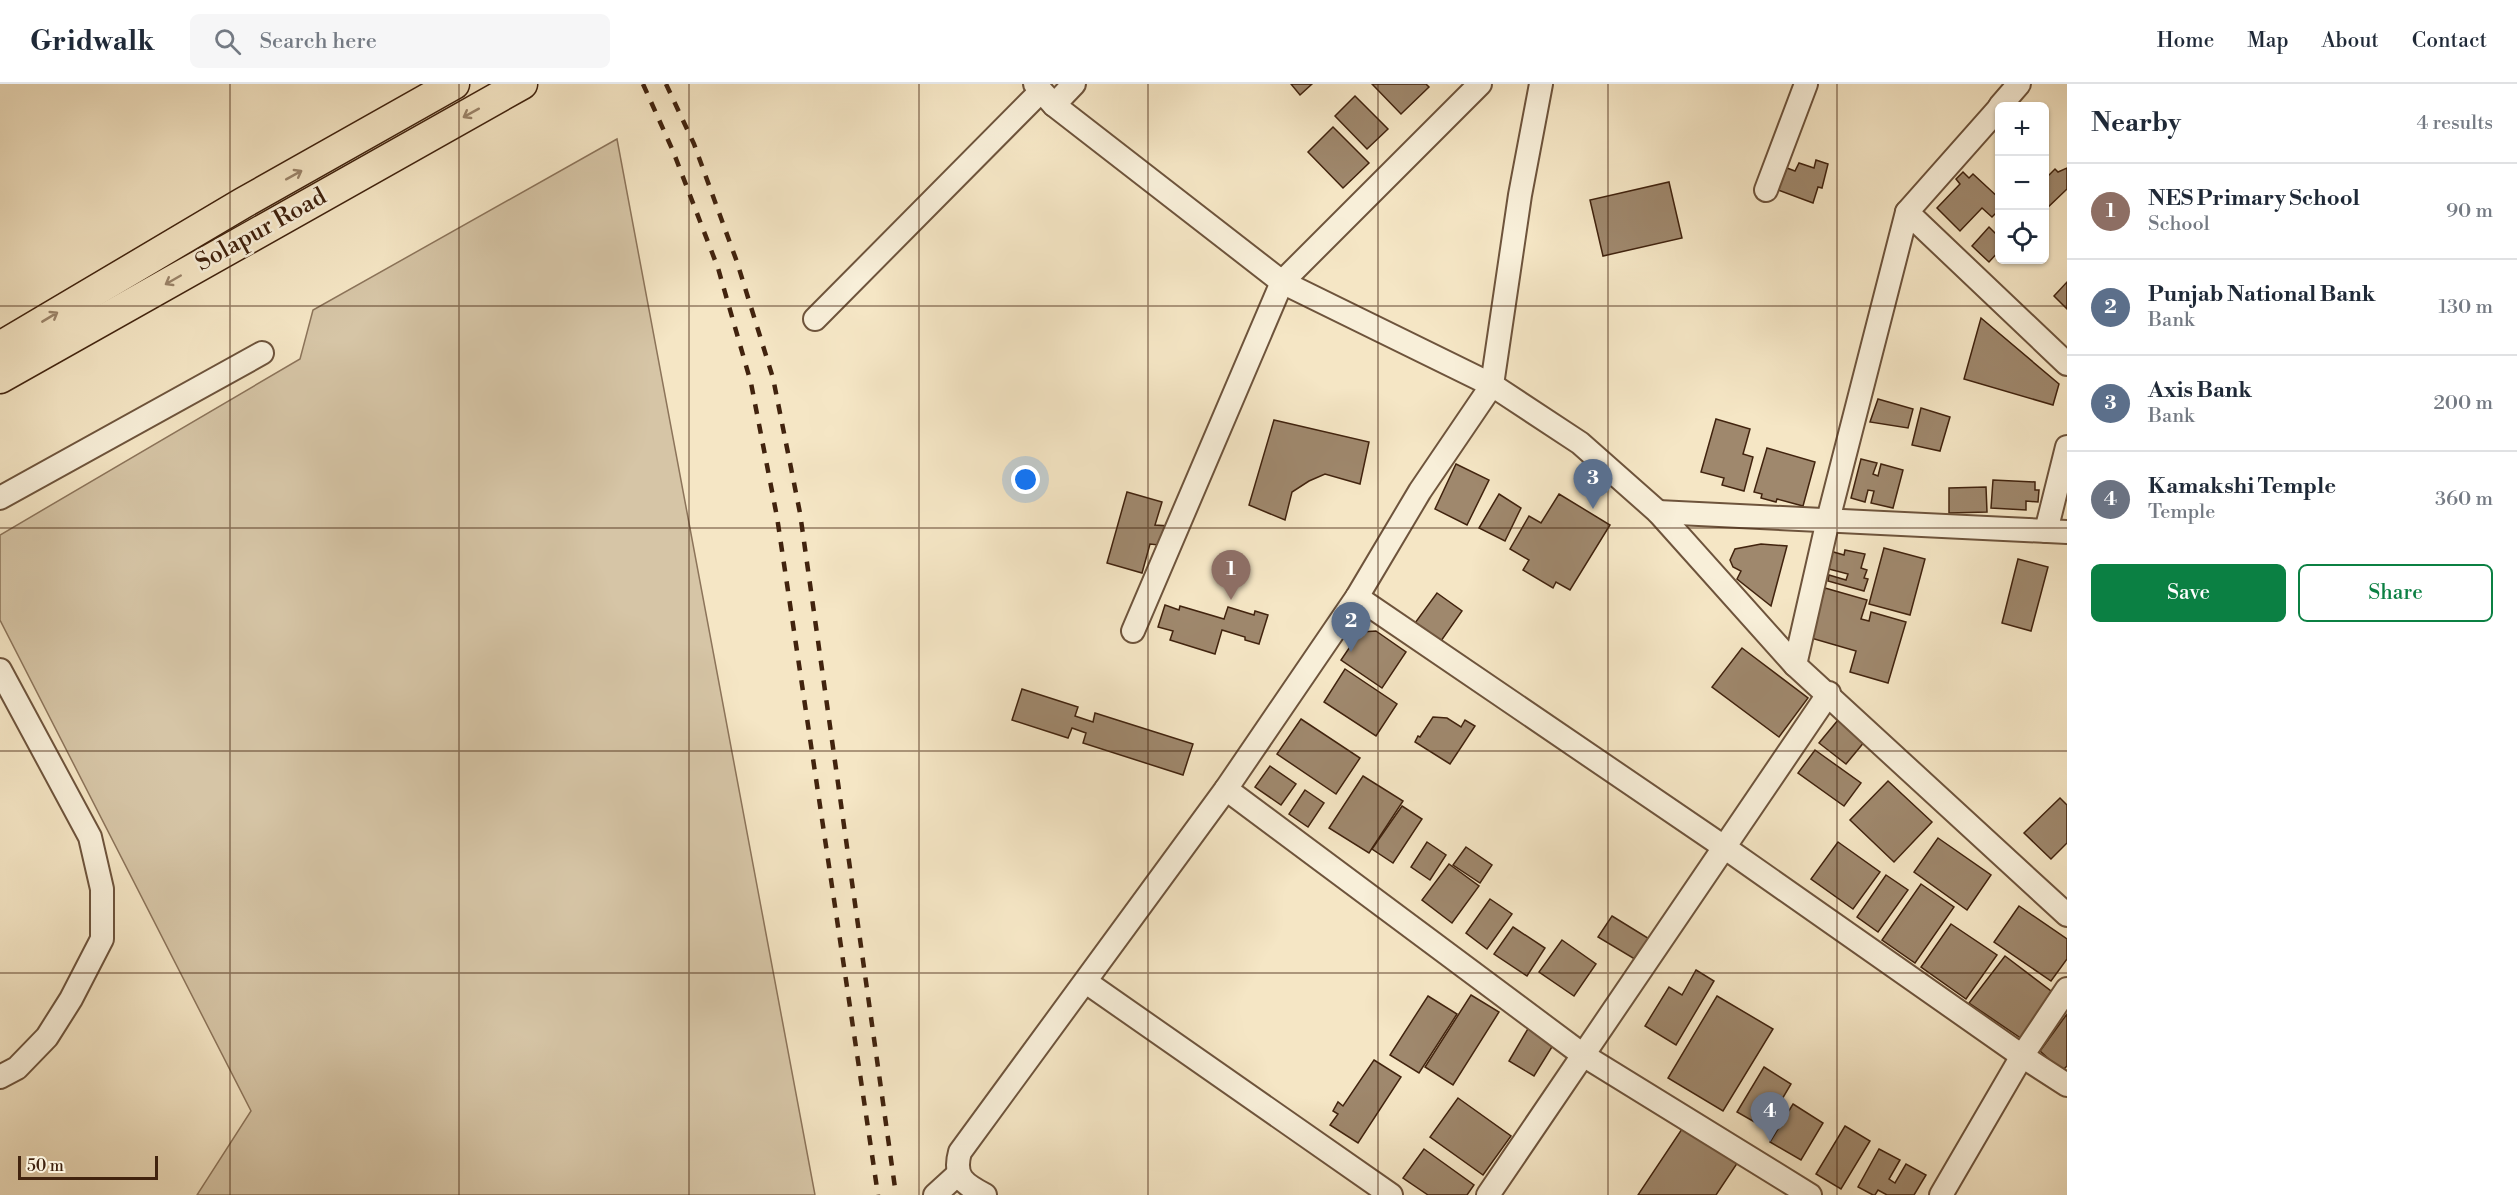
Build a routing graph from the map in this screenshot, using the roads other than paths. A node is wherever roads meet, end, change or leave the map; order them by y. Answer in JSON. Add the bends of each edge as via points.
{"nodes":[{"id":1,"x":454,"y":84,"type":"edge"},
{"id":2,"x":522,"y":84,"type":"edge"},
{"id":3,"x":1074,"y":84,"type":"edge"},
{"id":4,"x":1480,"y":84,"type":"edge"},
{"id":5,"x":1541,"y":84,"type":"edge"},
{"id":6,"x":1806,"y":84,"type":"edge"},
{"id":7,"x":2019,"y":84,"type":"edge"},
{"id":8,"x":1043,"y":93,"type":"edge"},
{"id":9,"x":2004,"y":102,"type":"edge"},
{"id":10,"x":1995,"y":113,"type":"edge"},
{"id":11,"x":1766,"y":190,"type":"dead end"},
{"id":12,"x":1907,"y":212,"type":"junction"},
{"id":13,"x":1282,"y":282,"type":"junction"},
{"id":14,"x":815,"y":319,"type":"dead end"},
{"id":15,"x":0,"y":347,"type":"edge"},
{"id":16,"x":262,"y":353,"type":"dead end"},
{"id":17,"x":2067,"y":364,"type":"edge"},
{"id":18,"x":0,"y":378,"type":"edge"},
{"id":19,"x":1492,"y":384,"type":"junction"},
{"id":20,"x":2067,"y":447,"type":"edge"},
{"id":21,"x":0,"y":498,"type":"edge"},
{"id":22,"x":1658,"y":512,"type":"junction"},
{"id":23,"x":1828,"y":520,"type":"junction"},
{"id":24,"x":2056,"y":532,"type":"edge"},
{"id":25,"x":1357,"y":597,"type":"junction"},
{"id":26,"x":1132,"y":631,"type":"dead end"},
{"id":27,"x":1795,"y":665,"type":"junction"},
{"id":28,"x":0,"y":670,"type":"edge"},
{"id":29,"x":1828,"y":693,"type":"junction"},
{"id":30,"x":1226,"y":789,"type":"junction"},
{"id":31,"x":1724,"y":847,"type":"junction"},
{"id":32,"x":2067,"y":915,"type":"edge"},
{"id":33,"x":1086,"y":982,"type":"junction"},
{"id":34,"x":2067,"y":989,"type":"edge"},
{"id":35,"x":1583,"y":1056,"type":"junction"},
{"id":36,"x":2022,"y":1056,"type":"junction"},
{"id":37,"x":0,"y":1077,"type":"edge"},
{"id":38,"x":2067,"y":1084,"type":"edge"},
{"id":39,"x":958,"y":1174,"type":"junction"},
{"id":40,"x":936,"y":1195,"type":"edge"},
{"id":41,"x":985,"y":1195,"type":"edge"},
{"id":42,"x":1391,"y":1195,"type":"edge"},
{"id":43,"x":1488,"y":1195,"type":"edge"},
{"id":44,"x":1810,"y":1195,"type":"edge"},
{"id":45,"x":1941,"y":1195,"type":"edge"}],
"edges":[{"from":15,"to":1,"type":"main road","name":"Solapur Road","one_way":true},
{"from":2,"to":18,"type":"main road","name":"Solapur Road","one_way":true},
{"from":3,"to":8,"type":"street"},
{"from":4,"to":13,"type":"street"},
{"from":5,"to":19,"type":"street"},
{"from":6,"to":11,"type":"street"},
{"from":7,"to":9,"type":"street"},
{"from":8,"to":13,"type":"street"},
{"from":8,"to":14,"type":"street"},
{"from":10,"to":12,"type":"street"},
{"from":12,"to":17,"type":"street"},
{"from":12,"to":23,"type":"street"},
{"from":13,"to":19,"type":"street"},
{"from":13,"to":26,"type":"street"},
{"from":16,"to":21,"type":"street"},
{"from":19,"to":22,"type":"street","via":[[1580,443]]},
{"from":19,"to":25,"type":"street","via":[[1420,491]]},
{"from":20,"to":24,"type":"street"},
{"from":22,"to":23,"type":"street"},
{"from":22,"to":27,"type":"street"},
{"from":23,"to":24,"type":"street"},
{"from":23,"to":27,"type":"street"},
{"from":25,"to":30,"type":"street"},
{"from":25,"to":31,"type":"street"},
{"from":27,"to":29,"type":"street"},
{"from":28,"to":37,"type":"street","via":[[90,837],[102,889],[102,939],[71,999],[47,1037],[17,1068]]},
{"from":29,"to":31,"type":"street"},
{"from":29,"to":32,"type":"street"},
{"from":30,"to":33,"type":"street"},
{"from":30,"to":35,"type":"street"},
{"from":31,"to":35,"type":"street"},
{"from":31,"to":36,"type":"street"},
{"from":33,"to":39,"type":"street","via":[[960,1152]]},
{"from":33,"to":42,"type":"street"},
{"from":34,"to":36,"type":"street"},
{"from":35,"to":43,"type":"street"},
{"from":35,"to":44,"type":"street"},
{"from":36,"to":38,"type":"street"},
{"from":36,"to":45,"type":"street"},
{"from":39,"to":40,"type":"street"},
{"from":39,"to":41,"type":"street"}]}
